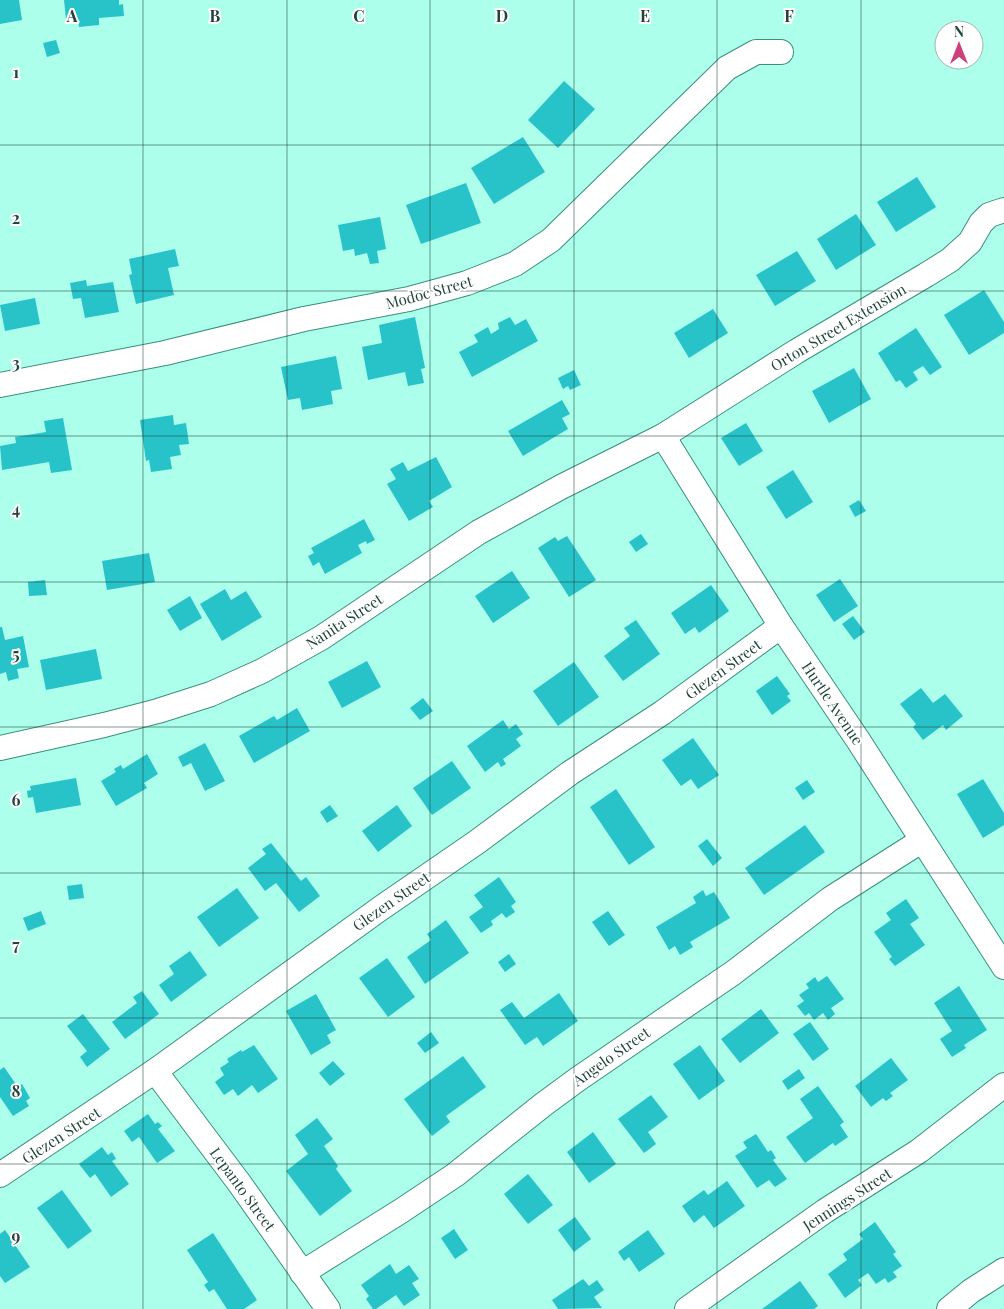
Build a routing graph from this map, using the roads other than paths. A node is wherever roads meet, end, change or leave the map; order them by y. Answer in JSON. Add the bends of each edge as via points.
{"nodes":[{"id":1,"x":782,"y":52,"type":"dead end"},
{"id":2,"x":1004,"y":210,"type":"edge"},
{"id":3,"x":0,"y":385,"type":"edge"},
{"id":4,"x":663,"y":436,"type":"junction"},
{"id":5,"x":781,"y":626,"type":"junction"},
{"id":6,"x":0,"y":748,"type":"edge"},
{"id":7,"x":921,"y":841,"type":"junction"},
{"id":8,"x":1004,"y":968,"type":"edge"},
{"id":9,"x":155,"y":1071,"type":"junction"},
{"id":10,"x":1004,"y":1085,"type":"edge"},
{"id":11,"x":2,"y":1170,"type":"edge"},
{"id":12,"x":1004,"y":1270,"type":"edge"},
{"id":13,"x":302,"y":1273,"type":"junction"},
{"id":14,"x":328,"y":1309,"type":"edge"},
{"id":15,"x":687,"y":1309,"type":"edge"},
{"id":16,"x":949,"y":1309,"type":"edge"}],
"edges":[{"from":1,"to":3,"type":"street","name":"Modoc Street","via":[[756,52],[727,68],[551,240],[515,264],[467,283],[410,299],[304,319],[165,353]]},
{"from":2,"to":4,"type":"street","name":"Orton Street Extension","via":[[989,215],[970,242],[950,260]]},
{"from":4,"to":5,"type":"street","name":"Hurtle Avenue"},
{"from":4,"to":6,"type":"street","name":"Nanita Street","via":[[510,514],[427,565],[320,638],[237,683],[185,704]]},
{"from":5,"to":7,"type":"street","name":"Hurtle Avenue"},
{"from":5,"to":9,"type":"street","name":"Glezen Street"},
{"from":7,"to":8,"type":"street","name":"Hurtle Avenue"},
{"from":7,"to":13,"type":"street","name":"Angelo Street","via":[[830,899],[733,973],[578,1078],[455,1175]]},
{"from":9,"to":11,"type":"street","name":"Glezen Street","via":[[76,1126]]},
{"from":9,"to":13,"type":"street","name":"Lepanto Street"},
{"from":10,"to":15,"type":"street","name":"Jennings Street","via":[[919,1151],[825,1211]]},
{"from":12,"to":16,"type":"street"},
{"from":13,"to":14,"type":"street","name":"Lepanto Street"}]}
